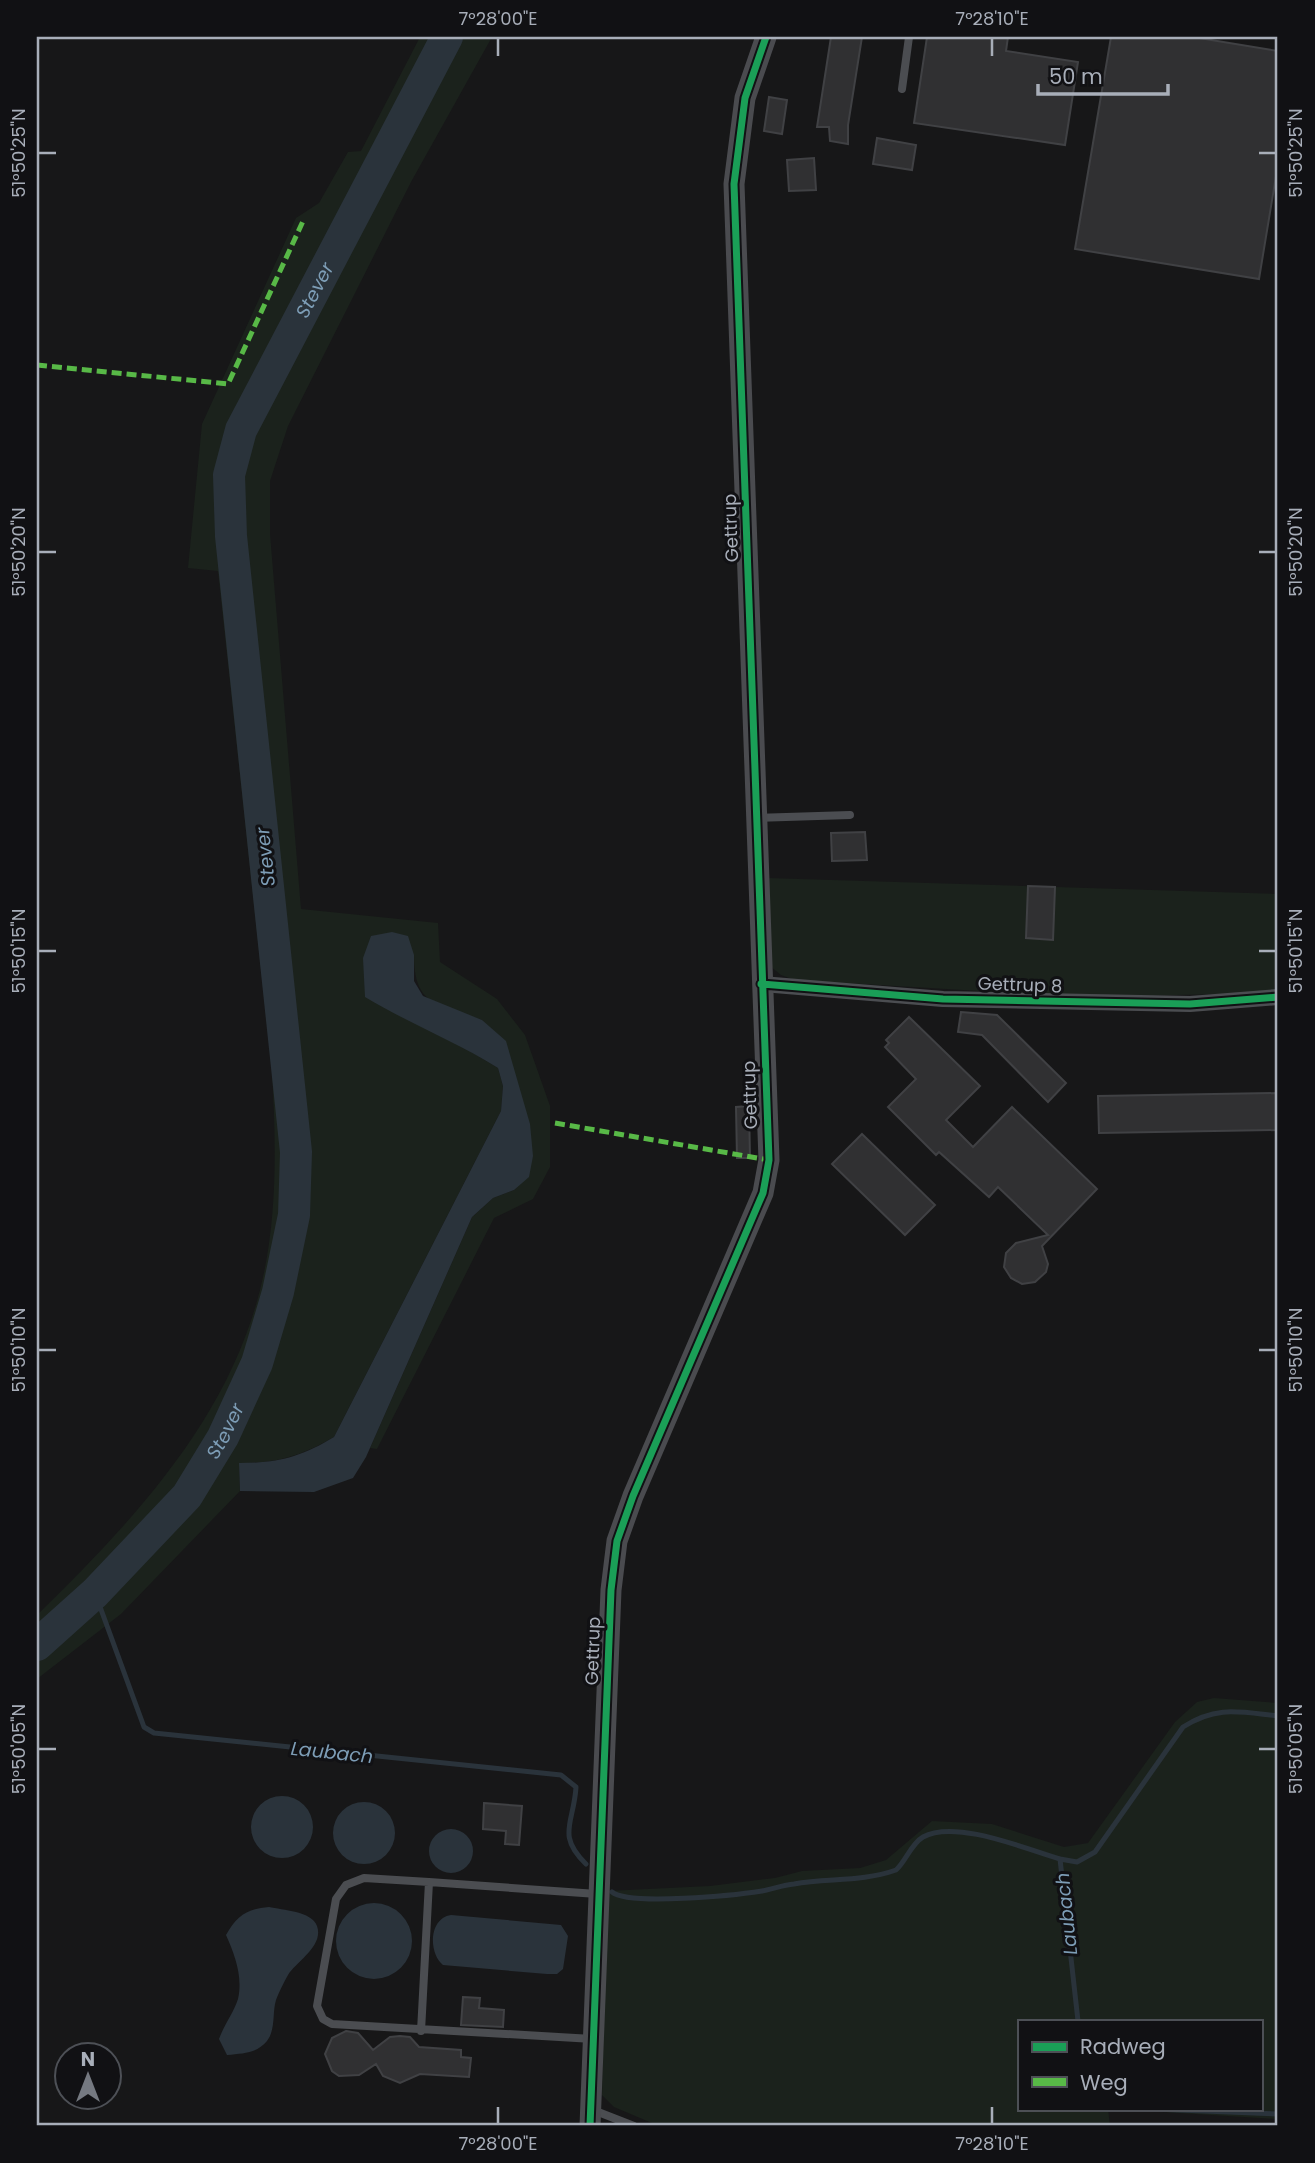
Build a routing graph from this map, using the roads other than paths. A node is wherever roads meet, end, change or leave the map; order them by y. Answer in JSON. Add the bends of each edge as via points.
{"nodes":[{"id":1,"x":766,"y":37,"type":"edge"},
{"id":2,"x":909,"y":37,"type":"edge"},
{"id":3,"x":902,"y":89,"type":"dead end"},
{"id":4,"x":850,"y":815,"type":"dead end"},
{"id":5,"x":757,"y":818,"type":"junction"},
{"id":6,"x":761,"y":984,"type":"junction"},
{"id":7,"x":1278,"y":997,"type":"edge"},
{"id":8,"x":429,"y":1882,"type":"junction"},
{"id":9,"x":600,"y":1894,"type":"junction"},
{"id":10,"x":421,"y":2031,"type":"junction"},
{"id":11,"x":593,"y":2039,"type":"junction"},
{"id":12,"x":590,"y":2118,"type":"edge"},
{"id":13,"x":634,"y":2126,"type":"edge"}],
"edges":[{"from":1,"to":5,"type":"street","name":"Gettrup","via":[[745,97],[734,184]]},
{"from":2,"to":3,"type":"lane"},
{"from":4,"to":5,"type":"lane"},
{"from":5,"to":6,"type":"street","name":"Gettrup"},
{"from":6,"to":7,"type":"street","name":"Gettrup 8","via":[[943,999],[1190,1004]]},
{"from":6,"to":9,"type":"street","name":"Gettrup","via":[[769,1160],[762,1192],[617,1541],[611,1590]]},
{"from":8,"to":9,"type":"lane"},
{"from":8,"to":10,"type":"lane"},
{"from":8,"to":10,"type":"lane","via":[[365,1878],[346,1885],[336,1899],[330,1923],[329,1954],[317,2006],[323,2019],[332,2024]]},
{"from":9,"to":11,"type":"street","name":"Gettrup"},
{"from":10,"to":11,"type":"lane"},
{"from":11,"to":12,"type":"street","name":"Gettrup"},
{"from":12,"to":13,"type":"lane","name":"Gettrup"}]}
